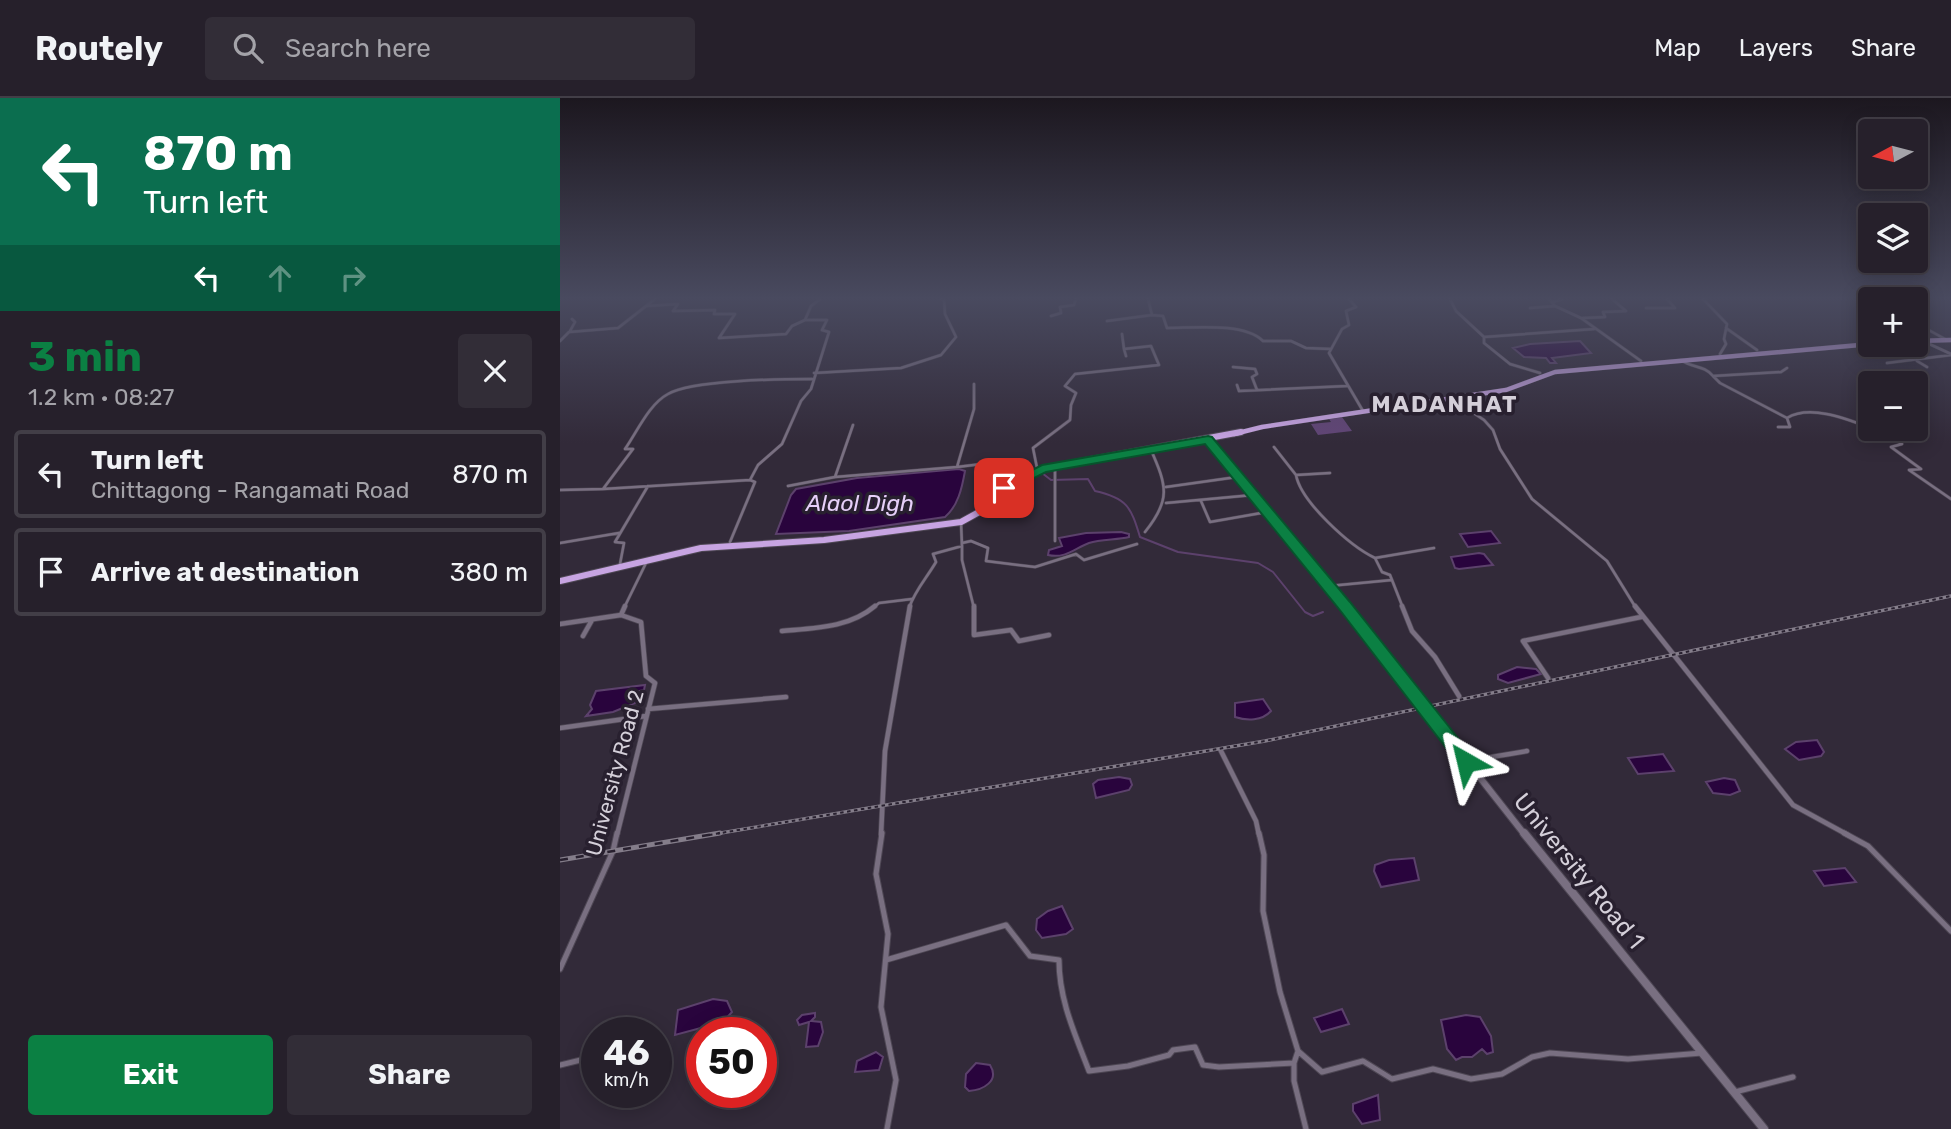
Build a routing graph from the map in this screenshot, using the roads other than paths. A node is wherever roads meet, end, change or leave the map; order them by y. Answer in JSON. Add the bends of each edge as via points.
{"nodes":[{"id":1,"x":823,"y":347,"type":"edge"},
{"id":2,"x":950,"y":347,"type":"edge"},
{"id":3,"x":1141,"y":347,"type":"edge"},
{"id":4,"x":1151,"y":347,"type":"edge"},
{"id":5,"x":1304,"y":347,"type":"edge"},
{"id":6,"x":1489,"y":347,"type":"edge"},
{"id":7,"x":1621,"y":347,"type":"edge"},
{"id":8,"x":1724,"y":347,"type":"edge"},
{"id":9,"x":1752,"y":347,"type":"edge"},
{"id":10,"x":1812,"y":347,"type":"edge"},
{"id":11,"x":1822,"y":347,"type":"edge"},
{"id":12,"x":1935,"y":347,"type":"edge"},
{"id":13,"x":1124,"y":349,"type":"joint"},
{"id":14,"x":1331,"y":349,"type":"joint"},
{"id":15,"x":1757,"y":351,"type":"junction"},
{"id":16,"x":1720,"y":354,"type":"junction"},
{"id":17,"x":1728,"y":355,"type":"junction"},
{"id":18,"x":1951,"y":355,"type":"edge"},
{"id":19,"x":1126,"y":356,"type":"dead end"},
{"id":20,"x":1680,"y":359,"type":"junction"},
{"id":21,"x":1641,"y":361,"type":"junction"},
{"id":22,"x":1727,"y":362,"type":"dead end"},
{"id":23,"x":1917,"y":362,"type":"junction"},
{"id":24,"x":1887,"y":363,"type":"dead end"},
{"id":25,"x":1233,"y":367,"type":"dead end"},
{"id":26,"x":1927,"y":367,"type":"dead end"},
{"id":27,"x":1787,"y":368,"type":"dead end"},
{"id":28,"x":814,"y":373,"type":"junction"},
{"id":29,"x":1540,"y":373,"type":"junction"},
{"id":30,"x":1713,"y":376,"type":"junction"},
{"id":31,"x":812,"y":379,"type":"junction"},
{"id":32,"x":974,"y":384,"type":"dead end"},
{"id":33,"x":1237,"y":385,"type":"dead end"},
{"id":34,"x":1347,"y":386,"type":"junction"},
{"id":35,"x":1257,"y":390,"type":"junction"},
{"id":36,"x":1453,"y":399,"type":"junction"},
{"id":37,"x":1363,"y":411,"type":"junction"},
{"id":38,"x":1787,"y":418,"type":"junction"},
{"id":39,"x":1858,"y":423,"type":"edge"},
{"id":40,"x":853,"y":425,"type":"dead end"},
{"id":41,"x":1778,"y":427,"type":"dead end"},
{"id":42,"x":1208,"y":440,"type":"junction"},
{"id":43,"x":1896,"y":441,"type":"edge"},
{"id":44,"x":1274,"y":447,"type":"dead end"},
{"id":45,"x":1151,"y":450,"type":"dead end"},
{"id":46,"x":1055,"y":466,"type":"junction"},
{"id":47,"x":957,"y":467,"type":"junction"},
{"id":48,"x":1037,"y":468,"type":"junction"},
{"id":49,"x":1330,"y":472,"type":"dead end"},
{"id":50,"x":1296,"y":475,"type":"junction"},
{"id":51,"x":1240,"y":477,"type":"junction"},
{"id":52,"x":835,"y":478,"type":"junction"},
{"id":53,"x":750,"y":480,"type":"junction"},
{"id":54,"x":1007,"y":482,"type":"junction"},
{"id":55,"x":648,"y":486,"type":"junction"},
{"id":56,"x":788,"y":486,"type":"dead end"},
{"id":57,"x":1166,"y":487,"type":"junction"},
{"id":58,"x":603,"y":489,"type":"junction"},
{"id":59,"x":560,"y":490,"type":"edge"},
{"id":60,"x":1253,"y":495,"type":"junction"},
{"id":61,"x":1951,"y":499,"type":"edge"},
{"id":62,"x":1201,"y":501,"type":"junction"},
{"id":63,"x":1166,"y":503,"type":"junction"},
{"id":64,"x":1266,"y":512,"type":"junction"},
{"id":65,"x":961,"y":522,"type":"junction"},
{"id":66,"x":1145,"y":532,"type":"dead end"},
{"id":67,"x":619,"y":533,"type":"junction"},
{"id":68,"x":1055,"y":541,"type":"dead end"},
{"id":69,"x":730,"y":542,"type":"junction"},
{"id":70,"x":560,"y":543,"type":"edge"},
{"id":71,"x":1137,"y":544,"type":"dead end"},
{"id":72,"x":962,"y":545,"type":"junction"},
{"id":73,"x":1434,"y":548,"type":"dead end"},
{"id":74,"x":1375,"y":558,"type":"junction"},
{"id":75,"x":649,"y":559,"type":"junction"},
{"id":76,"x":620,"y":564,"type":"junction"},
{"id":77,"x":560,"y":579,"type":"edge"},
{"id":78,"x":1392,"y":580,"type":"junction"},
{"id":79,"x":1328,"y":586,"type":"junction"},
{"id":80,"x":912,"y":599,"type":"junction"},
{"id":81,"x":621,"y":615,"type":"junction"},
{"id":82,"x":1641,"y":617,"type":"junction"},
{"id":83,"x":592,"y":620,"type":"junction"},
{"id":84,"x":560,"y":624,"type":"edge"},
{"id":85,"x":782,"y":631,"type":"dead end"},
{"id":86,"x":1049,"y":635,"type":"dead end"},
{"id":87,"x":583,"y":636,"type":"dead end"},
{"id":88,"x":1548,"y":678,"type":"dead end"},
{"id":89,"x":1458,"y":696,"type":"dead end"},
{"id":90,"x":786,"y":697,"type":"dead end"},
{"id":91,"x":648,"y":709,"type":"junction"},
{"id":92,"x":646,"y":716,"type":"junction"},
{"id":93,"x":560,"y":728,"type":"edge"},
{"id":94,"x":1221,"y":751,"type":"dead end"},
{"id":95,"x":1527,"y":751,"type":"dead end"},
{"id":96,"x":1466,"y":762,"type":"junction"},
{"id":97,"x":1951,"y":931,"type":"edge"},
{"id":98,"x":886,"y":960,"type":"junction"},
{"id":99,"x":560,"y":970,"type":"edge"},
{"id":100,"x":1298,"y":1051,"type":"junction"},
{"id":101,"x":1704,"y":1053,"type":"junction"},
{"id":102,"x":581,"y":1060,"type":"edge"},
{"id":103,"x":1294,"y":1063,"type":"junction"},
{"id":104,"x":560,"y":1065,"type":"edge"},
{"id":105,"x":1793,"y":1077,"type":"dead end"},
{"id":106,"x":1735,"y":1092,"type":"junction"},
{"id":107,"x":887,"y":1129,"type":"edge"},
{"id":108,"x":1306,"y":1129,"type":"edge"},
{"id":109,"x":1764,"y":1129,"type":"edge"}],
"edges":[{"from":1,"to":28,"type":"street"},
{"from":2,"to":28,"type":"street","via":[[931,361],[901,368]]},
{"from":3,"to":13,"type":"street"},
{"from":4,"to":48,"type":"street","via":[[1159,365],[1075,374],[1065,386],[1076,393],[1070,420],[1033,448]]},
{"from":5,"to":14,"type":"street"},
{"from":6,"to":29,"type":"street","via":[[1510,364]]},
{"from":7,"to":21,"type":"street"},
{"from":8,"to":16,"type":"street"},
{"from":9,"to":15,"type":"street"},
{"from":10,"to":15,"type":"highway"},
{"from":11,"to":17,"type":"highway"},
{"from":12,"to":18,"type":"street"},
{"from":13,"to":19,"type":"street"},
{"from":14,"to":34,"type":"street"},
{"from":15,"to":16,"type":"highway"},
{"from":16,"to":21,"type":"highway"},
{"from":17,"to":20,"type":"highway"},
{"from":17,"to":22,"type":"street"},
{"from":18,"to":23,"type":"street","via":[[1916,358]]},
{"from":20,"to":30,"type":"street","via":[[1706,368]]},
{"from":20,"to":36,"type":"highway","via":[[1555,372],[1517,387]]},
{"from":21,"to":29,"type":"highway"},
{"from":23,"to":24,"type":"street"},
{"from":23,"to":26,"type":"street"},
{"from":25,"to":35,"type":"street","via":[[1255,369],[1257,374],[1252,377]]},
{"from":27,"to":30,"type":"street"},
{"from":28,"to":31,"type":"street"},
{"from":29,"to":37,"type":"highway","via":[[1500,390]]},
{"from":30,"to":38,"type":"street"},
{"from":31,"to":53,"type":"street","via":[[782,444],[758,465]]},
{"from":31,"to":58,"type":"street","via":[[672,391],[648,414],[625,449],[633,449]]},
{"from":32,"to":47,"type":"street","via":[[974,409]]},
{"from":33,"to":35,"type":"street","via":[[1239,391]]},
{"from":34,"to":35,"type":"street"},
{"from":34,"to":37,"type":"street"},
{"from":36,"to":42,"type":"highway","via":[[1262,427]]},
{"from":36,"to":82,"type":"street","via":[[1493,430],[1532,499],[1607,561]]},
{"from":37,"to":48,"type":"highway"},
{"from":38,"to":39,"type":"street","via":[[1797,412]]},
{"from":38,"to":41,"type":"street","via":[[1790,427]]},
{"from":40,"to":52,"type":"street"},
{"from":42,"to":46,"type":"highway"},
{"from":42,"to":51,"type":"main road","name":"University Road 1"},
{"from":43,"to":61,"type":"street","via":[[1902,444],[1891,447],[1921,469],[1909,470]]},
{"from":44,"to":50,"type":"street"},
{"from":45,"to":57,"type":"street"},
{"from":46,"to":65,"type":"highway","via":[[1012,482],[981,512]]},
{"from":46,"to":68,"type":"street"},
{"from":47,"to":52,"type":"street"},
{"from":47,"to":54,"type":"street","via":[[982,464],[985,477]]},
{"from":48,"to":54,"type":"highway"},
{"from":49,"to":50,"type":"street"},
{"from":50,"to":74,"type":"street","via":[[1298,486],[1322,514]]},
{"from":51,"to":57,"type":"street"},
{"from":51,"to":60,"type":"main road","name":"University Road 1"},
{"from":52,"to":56,"type":"street"},
{"from":53,"to":55,"type":"street"},
{"from":53,"to":69,"type":"street","via":[[755,482]]},
{"from":54,"to":69,"type":"highway","via":[[963,518],[835,537]]},
{"from":55,"to":58,"type":"street"},
{"from":55,"to":67,"type":"street"},
{"from":57,"to":63,"type":"street"},
{"from":58,"to":59,"type":"street"},
{"from":60,"to":62,"type":"street"},
{"from":60,"to":64,"type":"main road","name":"University Road 1"},
{"from":62,"to":63,"type":"street"},
{"from":62,"to":64,"type":"street","via":[[1210,522]]},
{"from":63,"to":66,"type":"street"},
{"from":64,"to":79,"type":"main road","name":"University Road 1"},
{"from":65,"to":72,"type":"street"},
{"from":65,"to":75,"type":"highway","via":[[824,540],[727,545]]},
{"from":67,"to":70,"type":"street"},
{"from":67,"to":76,"type":"street","via":[[615,542],[624,543]]},
{"from":69,"to":76,"type":"highway"},
{"from":71,"to":72,"type":"street","via":[[1084,560],[1076,554],[1052,564],[1021,567],[1001,559],[986,561],[988,548],[971,541]]},
{"from":72,"to":80,"type":"street","via":[[933,554],[936,562]]},
{"from":72,"to":86,"type":"street","via":[[962,569],[969,580],[975,612],[974,635],[1014,631],[1019,641]]},
{"from":73,"to":74,"type":"street"},
{"from":74,"to":78,"type":"street"},
{"from":75,"to":77,"type":"highway"},
{"from":75,"to":81,"type":"street"},
{"from":76,"to":77,"type":"highway"},
{"from":78,"to":79,"type":"street"},
{"from":78,"to":89,"type":"street","via":[[1412,631],[1435,657]]},
{"from":79,"to":96,"type":"main road","name":"University Road 1"},
{"from":80,"to":85,"type":"street","via":[[879,603],[862,617],[828,627]]},
{"from":80,"to":98,"type":"street","via":[[897,661],[876,874],[888,934]]},
{"from":81,"to":83,"type":"street"},
{"from":81,"to":91,"type":"street","name":"University Road 2","via":[[642,622],[646,676],[655,683]]},
{"from":82,"to":88,"type":"street","via":[[1523,641]]},
{"from":82,"to":97,"type":"street","via":[[1793,805],[1868,846]]},
{"from":83,"to":84,"type":"street"},
{"from":83,"to":87,"type":"street"},
{"from":90,"to":91,"type":"street"},
{"from":91,"to":92,"type":"street","name":"University Road 2"},
{"from":92,"to":93,"type":"street"},
{"from":92,"to":99,"type":"street","name":"University Road 2","via":[[613,851]]},
{"from":94,"to":100,"type":"street","via":[[1256,821],[1264,855],[1263,911]]},
{"from":95,"to":96,"type":"street"},
{"from":96,"to":101,"type":"main road","name":"University Road 1"},
{"from":98,"to":103,"type":"street","via":[[1006,925],[1030,956],[1059,960],[1065,1008],[1089,1071],[1128,1066],[1195,1047],[1203,1065]]},
{"from":98,"to":107,"type":"street","via":[[881,1007],[896,1080]]},
{"from":100,"to":101,"type":"street","via":[[1322,1072],[1363,1061],[1392,1079],[1433,1069],[1471,1079],[1492,1076],[1550,1053],[1628,1059]]},
{"from":100,"to":103,"type":"street"},
{"from":101,"to":106,"type":"main road","name":"University Road 1"},
{"from":102,"to":104,"type":"street"},
{"from":103,"to":108,"type":"street"},
{"from":105,"to":106,"type":"street"},
{"from":106,"to":109,"type":"main road","name":"University Road 1"}]}
